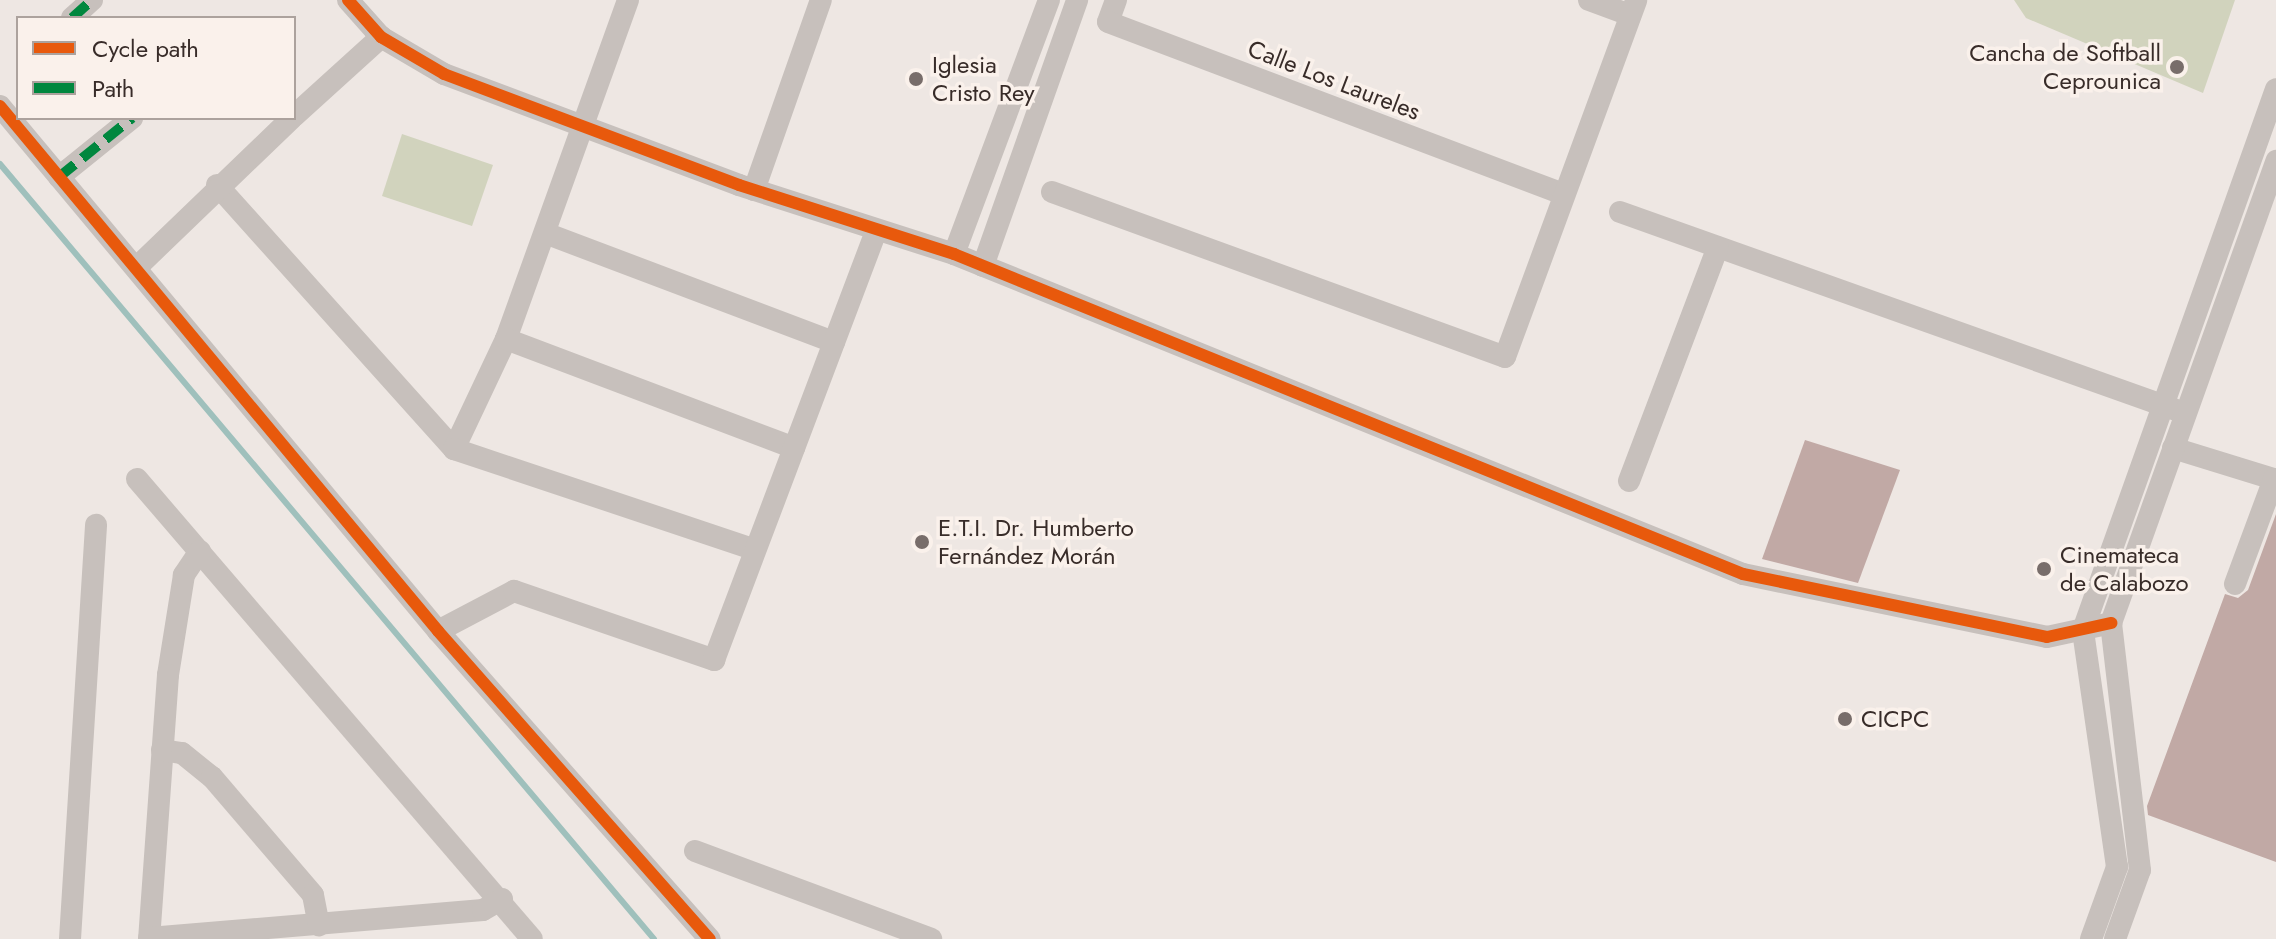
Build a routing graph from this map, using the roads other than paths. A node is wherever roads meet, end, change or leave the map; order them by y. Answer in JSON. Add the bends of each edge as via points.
{"nodes":[{"id":1,"x":92,"y":0,"type":"edge"},
{"id":2,"x":348,"y":0,"type":"edge"},
{"id":3,"x":628,"y":0,"type":"edge"},
{"id":4,"x":821,"y":0,"type":"edge"},
{"id":5,"x":1049,"y":0,"type":"edge"},
{"id":6,"x":1077,"y":0,"type":"edge"},
{"id":7,"x":1116,"y":0,"type":"edge"},
{"id":8,"x":1589,"y":0,"type":"edge"},
{"id":9,"x":1633,"y":7,"type":"edge"},
{"id":10,"x":74,"y":16,"type":"edge"},
{"id":11,"x":381,"y":37,"type":"junction"},
{"id":12,"x":2276,"y":89,"type":"edge"},
{"id":13,"x":0,"y":106,"type":"edge"},
{"id":14,"x":296,"y":114,"type":"edge"},
{"id":15,"x":130,"y":120,"type":"edge"},
{"id":16,"x":290,"y":120,"type":"edge"},
{"id":17,"x":583,"y":126,"type":"junction"},
{"id":18,"x":2276,"y":161,"type":"edge"},
{"id":19,"x":59,"y":177,"type":"junction"},
{"id":20,"x":217,"y":185,"type":"junction"},
{"id":21,"x":754,"y":190,"type":"junction"},
{"id":22,"x":1052,"y":192,"type":"dead end"},
{"id":23,"x":1564,"y":194,"type":"junction"},
{"id":24,"x":1620,"y":212,"type":"dead end"},
{"id":25,"x":876,"y":232,"type":"junction"},
{"id":26,"x":545,"y":233,"type":"junction"},
{"id":27,"x":1718,"y":247,"type":"junction"},
{"id":28,"x":954,"y":254,"type":"junction"},
{"id":29,"x":983,"y":266,"type":"junction"},
{"id":30,"x":136,"y":268,"type":"junction"},
{"id":31,"x":506,"y":339,"type":"junction"},
{"id":32,"x":834,"y":342,"type":"junction"},
{"id":33,"x":2174,"y":409,"type":"junction"},
{"id":34,"x":794,"y":448,"type":"junction"},
{"id":35,"x":2173,"y":448,"type":"junction"},
{"id":36,"x":454,"y":449,"type":"junction"},
{"id":37,"x":137,"y":479,"type":"dead end"},
{"id":38,"x":1629,"y":481,"type":"dead end"},
{"id":39,"x":96,"y":525,"type":"dead end"},
{"id":40,"x":755,"y":550,"type":"junction"},
{"id":41,"x":200,"y":551,"type":"junction"},
{"id":42,"x":2235,"y":584,"type":"dead end"},
{"id":43,"x":2111,"y":623,"type":"junction"},
{"id":44,"x":2083,"y":630,"type":"junction"},
{"id":45,"x":438,"y":631,"type":"junction"},
{"id":46,"x":162,"y":750,"type":"junction"},
{"id":47,"x":695,"y":851,"type":"dead end"},
{"id":48,"x":502,"y":899,"type":"junction"},
{"id":49,"x":871,"y":917,"type":"junction"},
{"id":50,"x":319,"y":925,"type":"junction"},
{"id":51,"x":70,"y":939,"type":"edge"},
{"id":52,"x":532,"y":939,"type":"edge"},
{"id":53,"x":710,"y":939,"type":"edge"},
{"id":54,"x":887,"y":939,"type":"edge"},
{"id":55,"x":931,"y":939,"type":"edge"},
{"id":56,"x":2091,"y":939,"type":"edge"},
{"id":57,"x":2115,"y":939,"type":"edge"}],
"edges":[{"from":1,"to":10,"type":"street"},
{"from":2,"to":11,"type":"street"},
{"from":3,"to":17,"type":"street"},
{"from":4,"to":21,"type":"street"},
{"from":5,"to":28,"type":"street"},
{"from":6,"to":29,"type":"street"},
{"from":7,"to":23,"type":"street","name":"Calle Los Laureles","via":[[1108,22]]},
{"from":8,"to":9,"type":"street"},
{"from":9,"to":23,"type":"street"},
{"from":11,"to":14,"type":"street"},
{"from":11,"to":17,"type":"street","via":[[444,74]]},
{"from":12,"to":33,"type":"street"},
{"from":13,"to":19,"type":"street"},
{"from":15,"to":19,"type":"street"},
{"from":16,"to":20,"type":"street"},
{"from":17,"to":21,"type":"street"},
{"from":17,"to":26,"type":"street"},
{"from":18,"to":33,"type":"street"},
{"from":19,"to":30,"type":"street"},
{"from":20,"to":30,"type":"street"},
{"from":20,"to":36,"type":"street"},
{"from":21,"to":25,"type":"street"},
{"from":22,"to":23,"type":"street","via":[[1505,357]]},
{"from":24,"to":27,"type":"street"},
{"from":25,"to":28,"type":"street"},
{"from":25,"to":32,"type":"street"},
{"from":26,"to":31,"type":"street"},
{"from":26,"to":32,"type":"street"},
{"from":27,"to":33,"type":"street"},
{"from":27,"to":38,"type":"street"},
{"from":28,"to":29,"type":"street"},
{"from":29,"to":44,"type":"street","via":[[1743,574],[2047,637]]},
{"from":30,"to":45,"type":"street"},
{"from":31,"to":34,"type":"street"},
{"from":31,"to":36,"type":"street"},
{"from":32,"to":34,"type":"street"},
{"from":33,"to":35,"type":"street"},
{"from":33,"to":44,"type":"street"},
{"from":34,"to":40,"type":"street"},
{"from":35,"to":42,"type":"street","via":[[2274,479]]},
{"from":35,"to":43,"type":"street"},
{"from":36,"to":40,"type":"street"},
{"from":37,"to":41,"type":"street"},
{"from":39,"to":51,"type":"street"},
{"from":40,"to":45,"type":"street","via":[[714,660],[514,591]]},
{"from":41,"to":46,"type":"street","via":[[184,575]]},
{"from":41,"to":48,"type":"street"},
{"from":43,"to":44,"type":"street"},
{"from":43,"to":57,"type":"street","via":[[2140,870]]},
{"from":44,"to":56,"type":"street","via":[[2117,867]]},
{"from":45,"to":53,"type":"street"},
{"from":46,"to":50,"type":"street","via":[[182,753],[212,777],[313,895]]},
{"from":46,"to":50,"type":"street","via":[[149,938]]},
{"from":47,"to":49,"type":"street"},
{"from":48,"to":50,"type":"street","via":[[483,910]]},
{"from":48,"to":52,"type":"street"},
{"from":49,"to":54,"type":"street"},
{"from":49,"to":55,"type":"street"}]}
